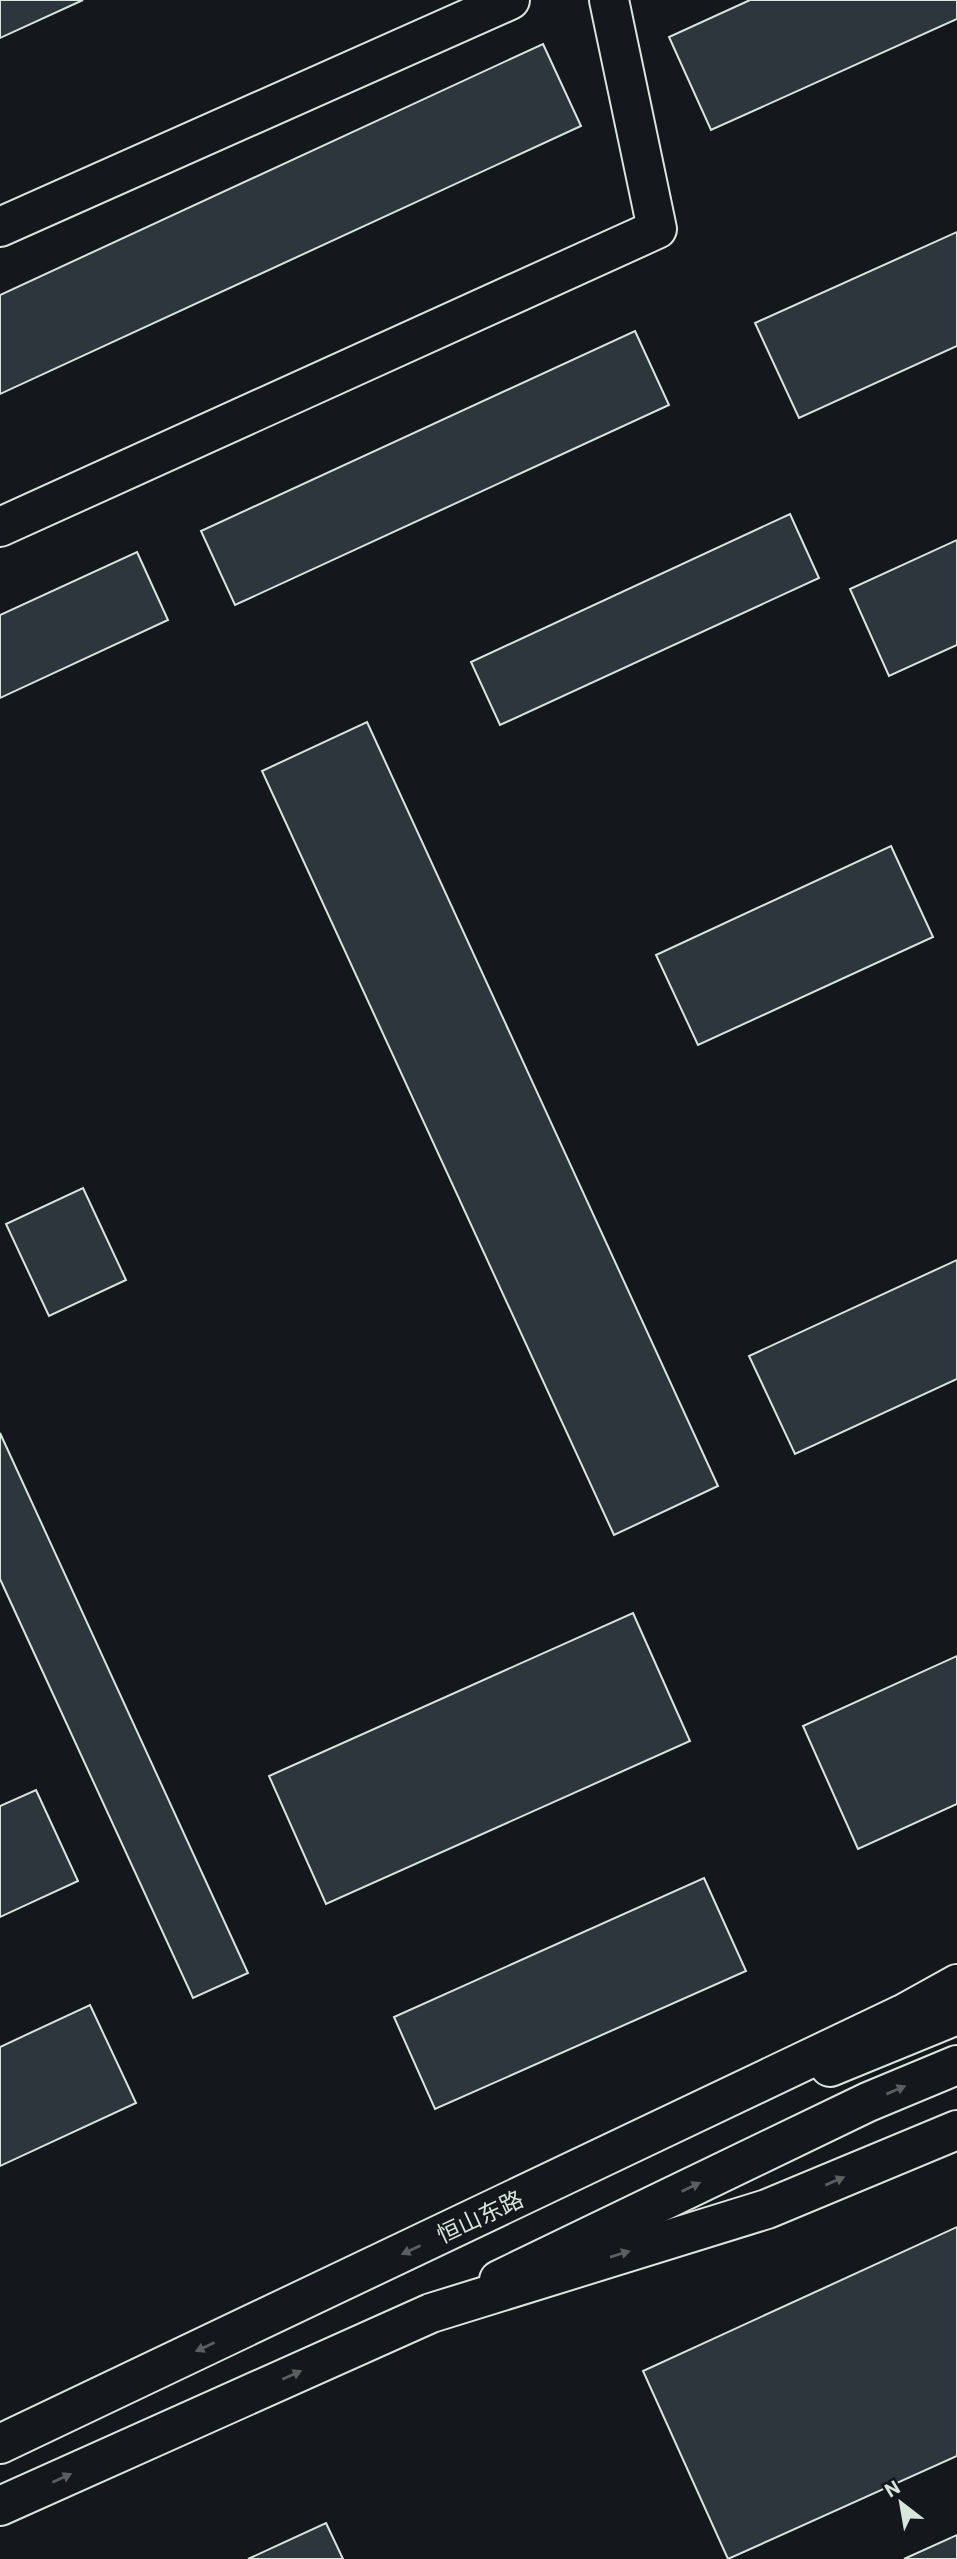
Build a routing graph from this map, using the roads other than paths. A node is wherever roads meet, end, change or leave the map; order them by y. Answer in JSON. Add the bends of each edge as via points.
{"nodes":[{"id":1,"x":510,"y":0,"type":"edge"},
{"id":2,"x":609,"y":0,"type":"edge"},
{"id":3,"x":0,"y":227,"type":"edge"},
{"id":4,"x":0,"y":527,"type":"edge"},
{"id":5,"x":957,"y":1984,"type":"edge"},
{"id":6,"x":957,"y":2015,"type":"edge"},
{"id":7,"x":957,"y":2064,"type":"edge"},
{"id":8,"x":957,"y":2130,"type":"edge"},
{"id":9,"x":570,"y":2174,"type":"junction"},
{"id":10,"x":431,"y":2313,"type":"junction"},
{"id":11,"x":0,"y":2444,"type":"edge"},
{"id":12,"x":0,"y":2506,"type":"edge"}],
"edges":[{"from":1,"to":3,"type":"main road"},
{"from":2,"to":4,"type":"main road","via":[[657,229]]},
{"from":5,"to":9,"type":"main road","name":"恒山东路"},
{"from":6,"to":9,"type":"main road"},
{"from":10,"to":7,"type":"main road","one_way":true,"via":[[868,2102]]},
{"from":10,"to":8,"type":"main road","one_way":true,"via":[[766,2209]]},
{"from":9,"to":11,"type":"main road","name":"恒山东路","one_way":true},
{"from":12,"to":10,"type":"main road","one_way":true}]}
